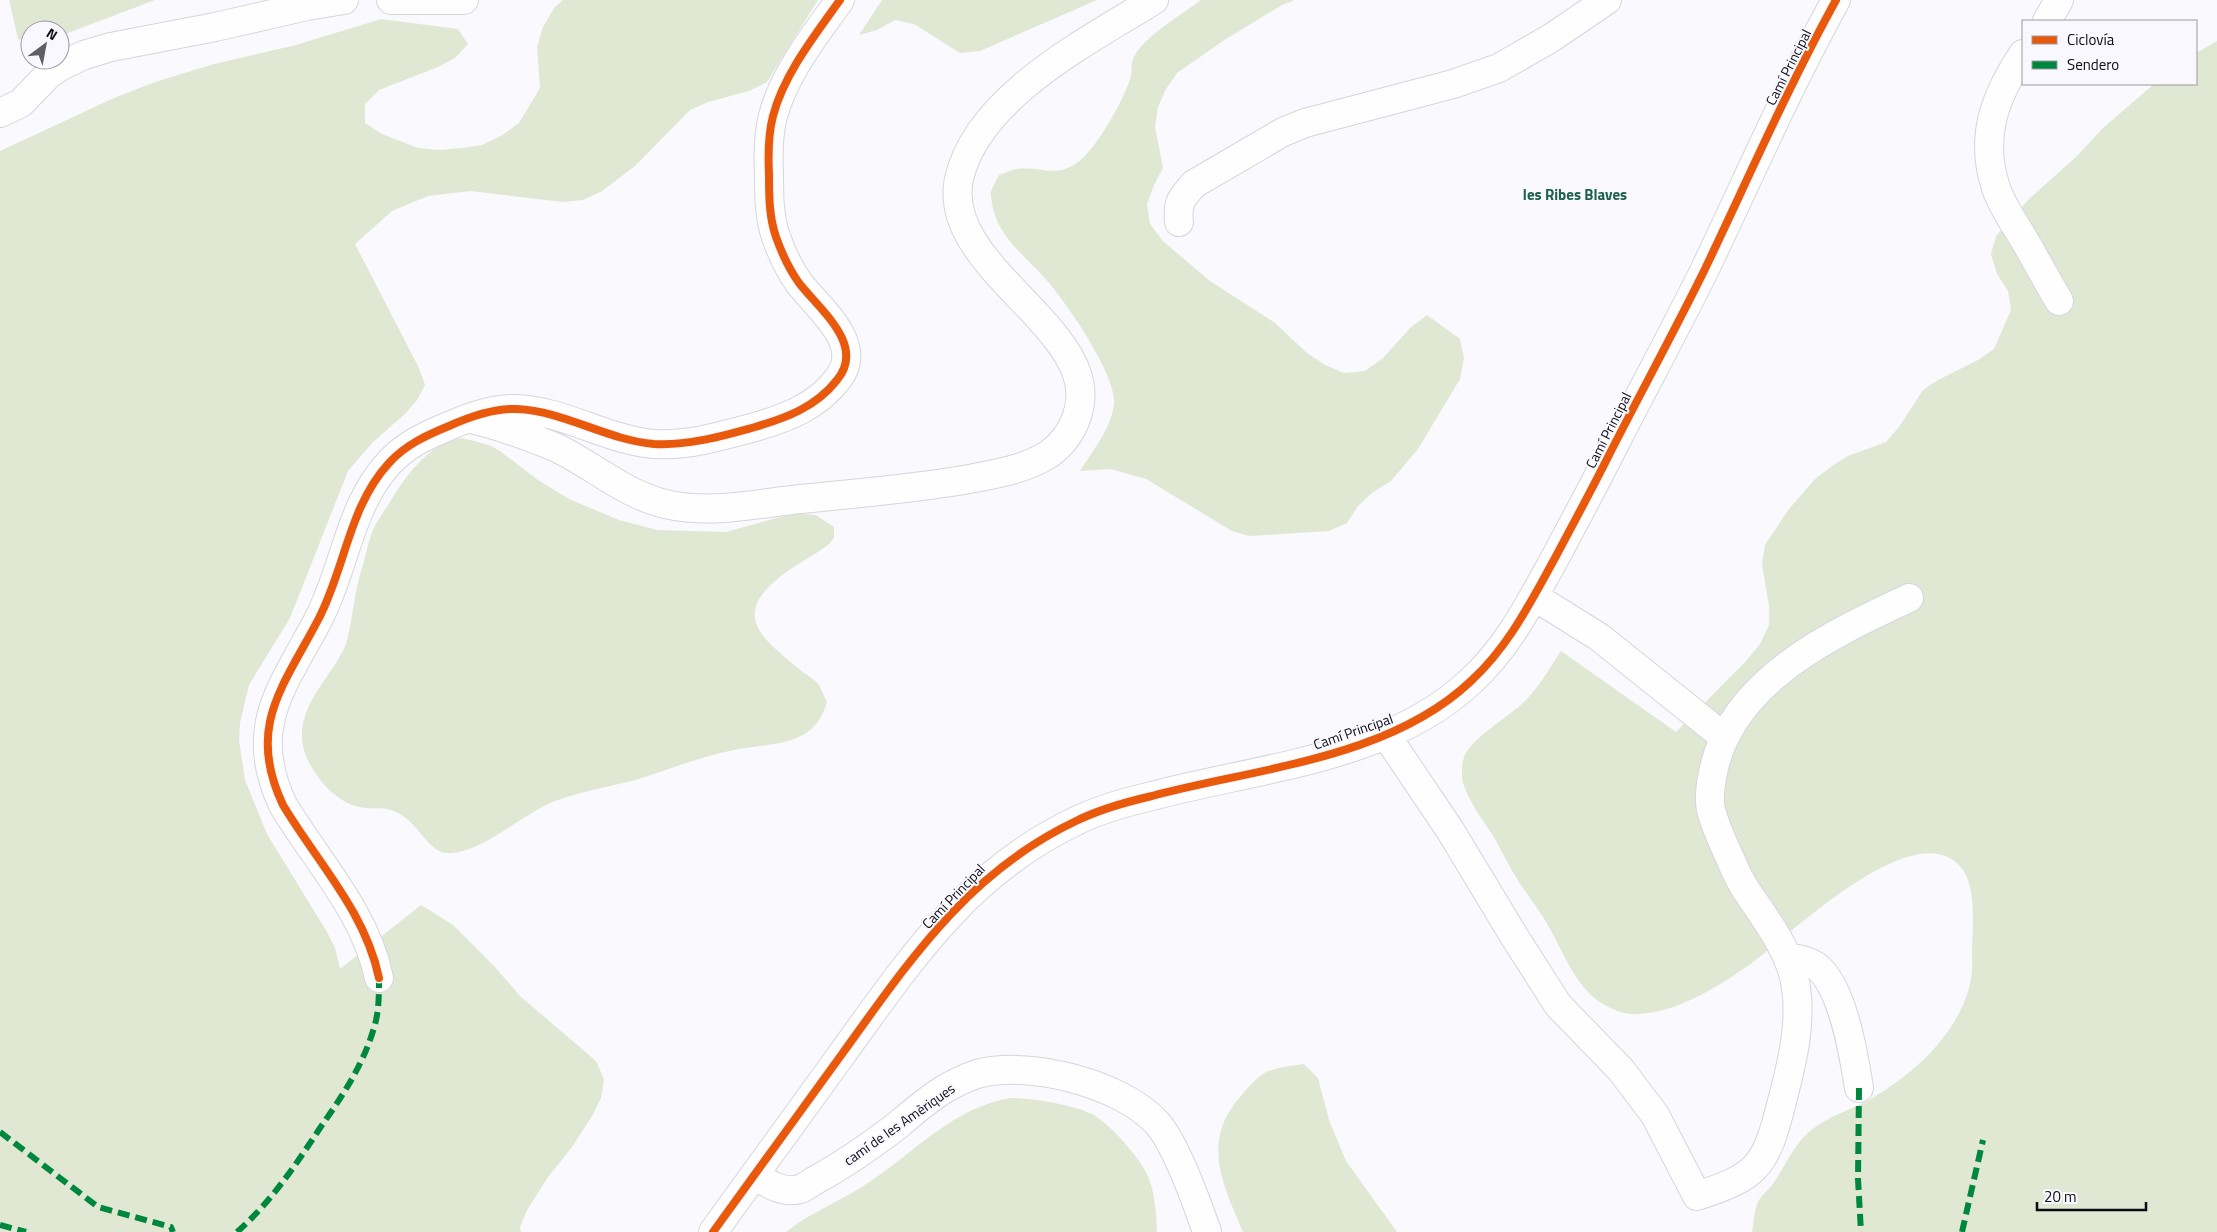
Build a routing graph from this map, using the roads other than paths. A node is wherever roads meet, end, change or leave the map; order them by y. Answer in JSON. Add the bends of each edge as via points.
{"nodes":[{"id":1,"x":344,"y":0,"type":"edge"},
{"id":2,"x":391,"y":0,"type":"edge"},
{"id":3,"x":464,"y":0,"type":"edge"},
{"id":4,"x":840,"y":0,"type":"edge"},
{"id":5,"x":1154,"y":0,"type":"edge"},
{"id":6,"x":1607,"y":0,"type":"edge"},
{"id":7,"x":2059,"y":0,"type":"edge"},
{"id":8,"x":1834,"y":1,"type":"edge"},
{"id":9,"x":2048,"y":20,"type":"edge"},
{"id":10,"x":2022,"y":56,"type":"edge"},
{"id":11,"x":0,"y":113,"type":"edge"},
{"id":12,"x":1179,"y":222,"type":"dead end"},
{"id":13,"x":2059,"y":301,"type":"dead end"},
{"id":14,"x":469,"y":418,"type":"junction"},
{"id":15,"x":1535,"y":597,"type":"junction"},
{"id":16,"x":1909,"y":598,"type":"dead end"},
{"id":17,"x":1386,"y":735,"type":"junction"},
{"id":18,"x":1724,"y":737,"type":"junction"},
{"id":19,"x":1787,"y":957,"type":"junction"},
{"id":20,"x":379,"y":978,"type":"dead end"},
{"id":21,"x":1859,"y":1088,"type":"dead end"},
{"id":22,"x":754,"y":1175,"type":"junction"},
{"id":23,"x":713,"y":1232,"type":"edge"},
{"id":24,"x":1207,"y":1232,"type":"edge"}],
"edges":[{"from":1,"to":11,"type":"street","via":[[84,55],[61,66],[21,103]]},
{"from":2,"to":3,"type":"street"},
{"from":4,"to":14,"type":"street","via":[[779,97],[769,134],[768,158],[771,217],[788,268],[829,318],[845,344],[845,368],[838,379],[813,403],[798,412],[691,442],[639,442],[521,409],[505,409]]},
{"from":5,"to":14,"type":"street","via":[[1062,58],[1004,103],[974,140],[965,156],[958,181],[962,219],[980,251],[1064,347],[1077,375],[1080,400],[1075,422],[1068,436],[1048,455],[1019,468],[946,483],[698,508],[673,506],[640,496],[558,449],[505,427]]},
{"from":6,"to":12,"type":"street","via":[[1525,54],[1492,71],[1283,132],[1194,184],[1177,208]]},
{"from":7,"to":9,"type":"street"},
{"from":8,"to":15,"type":"street","name":"Camí Principal","via":[[1704,272]]},
{"from":10,"to":13,"type":"street","via":[[1997,99],[1992,117],[1992,171],[2003,204]]},
{"from":14,"to":20,"type":"street","via":[[415,442],[390,462],[369,489],[355,520],[330,598],[287,678],[268,723],[267,756],[274,786],[359,921],[375,958]]},
{"from":15,"to":17,"type":"street","name":"Camí Principal","via":[[1503,647],[1468,685],[1444,704]]},
{"from":15,"to":18,"type":"street","via":[[1599,637]]},
{"from":16,"to":18,"type":"street","via":[[1851,626],[1790,664],[1751,700]]},
{"from":17,"to":19,"type":"street","via":[[1450,830],[1558,1005],[1621,1070],[1655,1116],[1697,1196],[1736,1181],[1754,1170],[1770,1146],[1794,1053],[1798,1024],[1798,1000]]},
{"from":17,"to":22,"type":"street","name":"Camí Principal","via":[[1319,757],[1193,785],[1102,810],[1055,832],[1000,867],[952,912],[899,974]]},
{"from":18,"to":19,"type":"street","via":[[1712,775],[1711,808],[1728,855]]},
{"from":19,"to":21,"type":"street","via":[[1816,966],[1835,992],[1852,1044]]},
{"from":22,"to":23,"type":"street","name":"Camí Principal"},
{"from":22,"to":24,"type":"street","name":"camí de les Amèriques","via":[[773,1186],[799,1189],[841,1165],[924,1103],[960,1081],[991,1071],[1038,1073],[1088,1082],[1125,1097],[1142,1108],[1168,1139]]}]}
